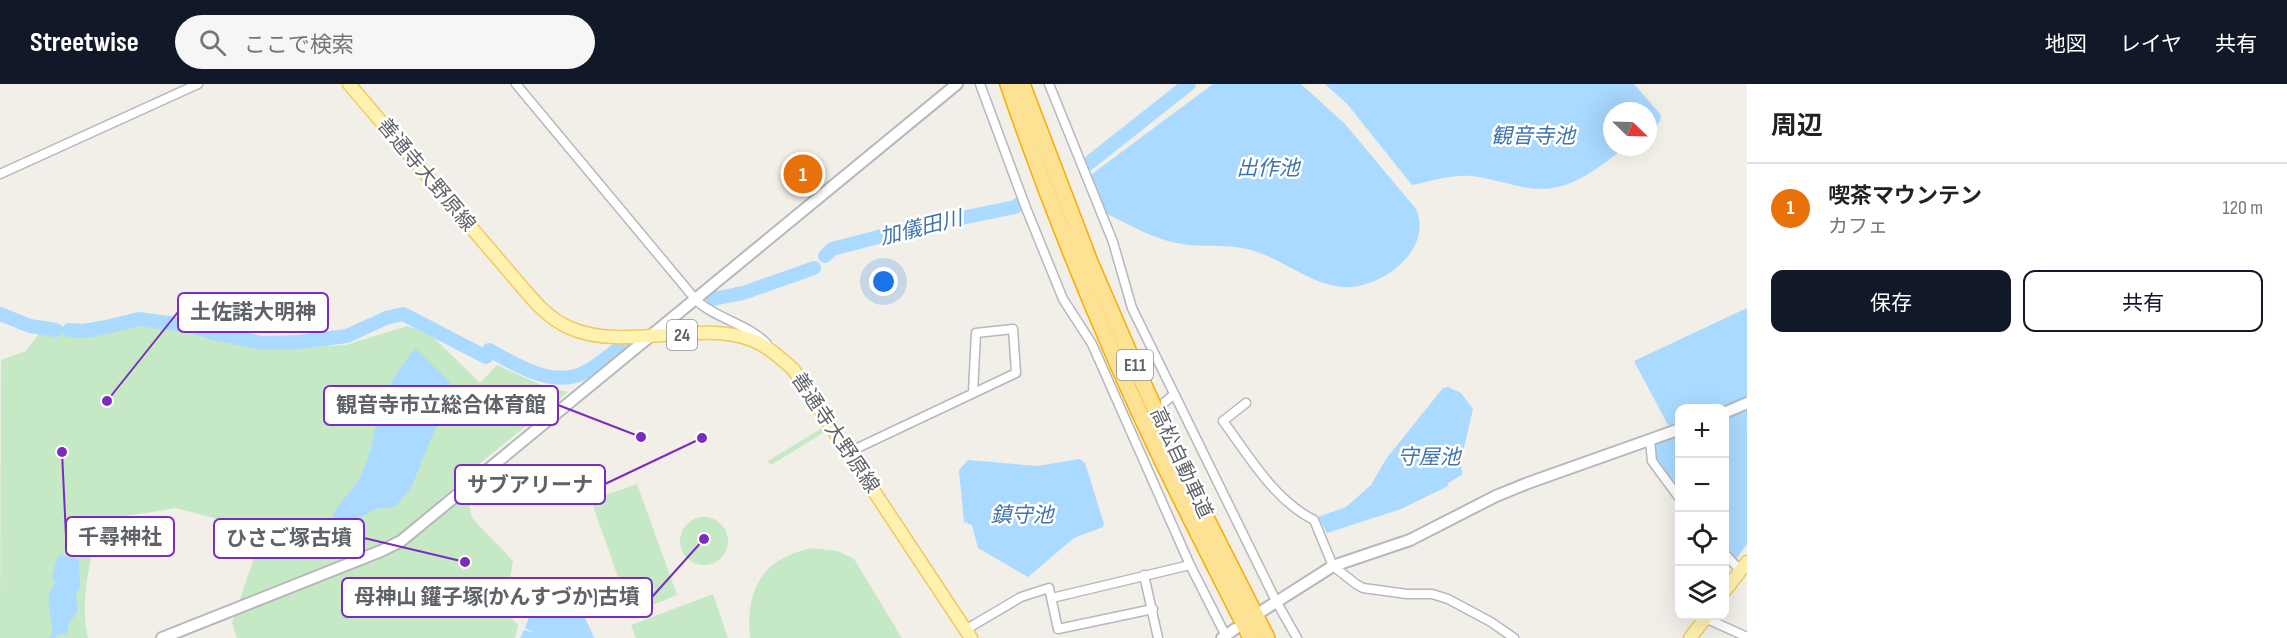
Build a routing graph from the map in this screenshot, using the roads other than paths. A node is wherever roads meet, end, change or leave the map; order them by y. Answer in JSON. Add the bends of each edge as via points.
{"nodes":[{"id":1,"x":198,"y":84,"type":"edge"},
{"id":2,"x":349,"y":84,"type":"edge"},
{"id":3,"x":516,"y":84,"type":"edge"},
{"id":4,"x":957,"y":84,"type":"edge"},
{"id":5,"x":980,"y":84,"type":"edge"},
{"id":6,"x":1008,"y":84,"type":"edge"},
{"id":7,"x":1022,"y":84,"type":"edge"},
{"id":8,"x":1049,"y":84,"type":"edge"},
{"id":9,"x":0,"y":174,"type":"edge"},
{"id":10,"x":696,"y":300,"type":"junction"},
{"id":11,"x":652,"y":336,"type":"junction"},
{"id":12,"x":772,"y":350,"type":"junction"},
{"id":13,"x":973,"y":392,"type":"junction"},
{"id":14,"x":1173,"y":395,"type":"junction"},
{"id":15,"x":1165,"y":402,"type":"dead end"},
{"id":16,"x":1246,"y":403,"type":"dead end"},
{"id":17,"x":1747,"y":403,"type":"edge"},
{"id":18,"x":1729,"y":411,"type":"edge"},
{"id":19,"x":1675,"y":431,"type":"edge"},
{"id":20,"x":1650,"y":440,"type":"junction"},
{"id":21,"x":849,"y":452,"type":"junction"},
{"id":22,"x":1675,"y":492,"type":"edge"},
{"id":23,"x":1729,"y":556,"type":"edge"},
{"id":24,"x":1190,"y":565,"type":"junction"},
{"id":25,"x":1333,"y":566,"type":"junction"},
{"id":26,"x":1744,"y":566,"type":"edge"},
{"id":27,"x":1144,"y":575,"type":"junction"},
{"id":28,"x":1729,"y":587,"type":"edge"},
{"id":29,"x":1052,"y":598,"type":"junction"},
{"id":30,"x":1276,"y":601,"type":"junction"},
{"id":31,"x":1153,"y":609,"type":"junction"},
{"id":32,"x":1262,"y":610,"type":"dead end"},
{"id":33,"x":1704,"y":620,"type":"edge"},
{"id":34,"x":1712,"y":620,"type":"edge"},
{"id":35,"x":1235,"y":628,"type":"dead end"},
{"id":36,"x":968,"y":634,"type":"edge"},
{"id":37,"x":1225,"y":637,"type":"edge"},
{"id":38,"x":1747,"y":637,"type":"edge"},
{"id":39,"x":162,"y":638,"type":"edge"},
{"id":40,"x":1158,"y":638,"type":"edge"},
{"id":41,"x":1251,"y":638,"type":"edge"},
{"id":42,"x":1267,"y":638,"type":"edge"},
{"id":43,"x":1297,"y":638,"type":"edge"},
{"id":44,"x":1514,"y":638,"type":"edge"},
{"id":45,"x":1690,"y":638,"type":"edge"}],
"edges":[{"from":1,"to":9,"type":"street"},
{"from":2,"to":11,"type":"main road","name":"善通寺大野原線","number":"24","via":[[554,319],[589,334]]},
{"from":3,"to":10,"type":"street"},
{"from":4,"to":10,"type":"street"},
{"from":5,"to":24,"type":"street","via":[[1063,299],[1092,344]]},
{"from":6,"to":41,"type":"highway","name":"高松自動車道","number":"E11","via":[[1113,352],[1177,492]]},
{"from":7,"to":42,"type":"highway","name":"高松自動車道","number":"E11","via":[[1128,350],[1189,484]]},
{"from":8,"to":14,"type":"street","via":[[1113,242],[1132,308]]},
{"from":10,"to":11,"type":"street"},
{"from":10,"to":12,"type":"street","via":[[760,337]]},
{"from":11,"to":12,"type":"main road","name":"善通寺大野原線","number":"24","via":[[730,335]]},
{"from":11,"to":39,"type":"street","via":[[401,541]]},
{"from":12,"to":21,"type":"main road","name":"善通寺大野原線","number":"24","via":[[797,374]]},
{"from":13,"to":13,"type":"street","via":[[1016,374],[1013,329],[976,333]]},
{"from":13,"to":21,"type":"street"},
{"from":14,"to":15,"type":"street"},
{"from":14,"to":30,"type":"street"},
{"from":16,"to":25,"type":"street","via":[[1223,421],[1264,477],[1297,511],[1314,520]]},
{"from":17,"to":18,"type":"street"},
{"from":19,"to":20,"type":"street"},
{"from":20,"to":22,"type":"street","via":[[1652,461]]},
{"from":20,"to":25,"type":"street","via":[[1527,483],[1410,540]]},
{"from":21,"to":36,"type":"main road","name":"善通寺大野原線","number":"24"},
{"from":23,"to":26,"type":"street"},
{"from":24,"to":27,"type":"street"},
{"from":24,"to":37,"type":"street"},
{"from":25,"to":30,"type":"street"},
{"from":25,"to":44,"type":"street","via":[[1363,588],[1448,599]]},
{"from":26,"to":28,"type":"main road"},
{"from":27,"to":29,"type":"street"},
{"from":27,"to":31,"type":"street"},
{"from":29,"to":31,"type":"street","via":[[1058,629]]},
{"from":29,"to":36,"type":"street","via":[[1049,588],[1021,597]]},
{"from":30,"to":32,"type":"street"},
{"from":30,"to":43,"type":"street"},
{"from":31,"to":40,"type":"street"},
{"from":33,"to":45,"type":"main road"},
{"from":34,"to":38,"type":"street"},
{"from":35,"to":37,"type":"street"}]}
